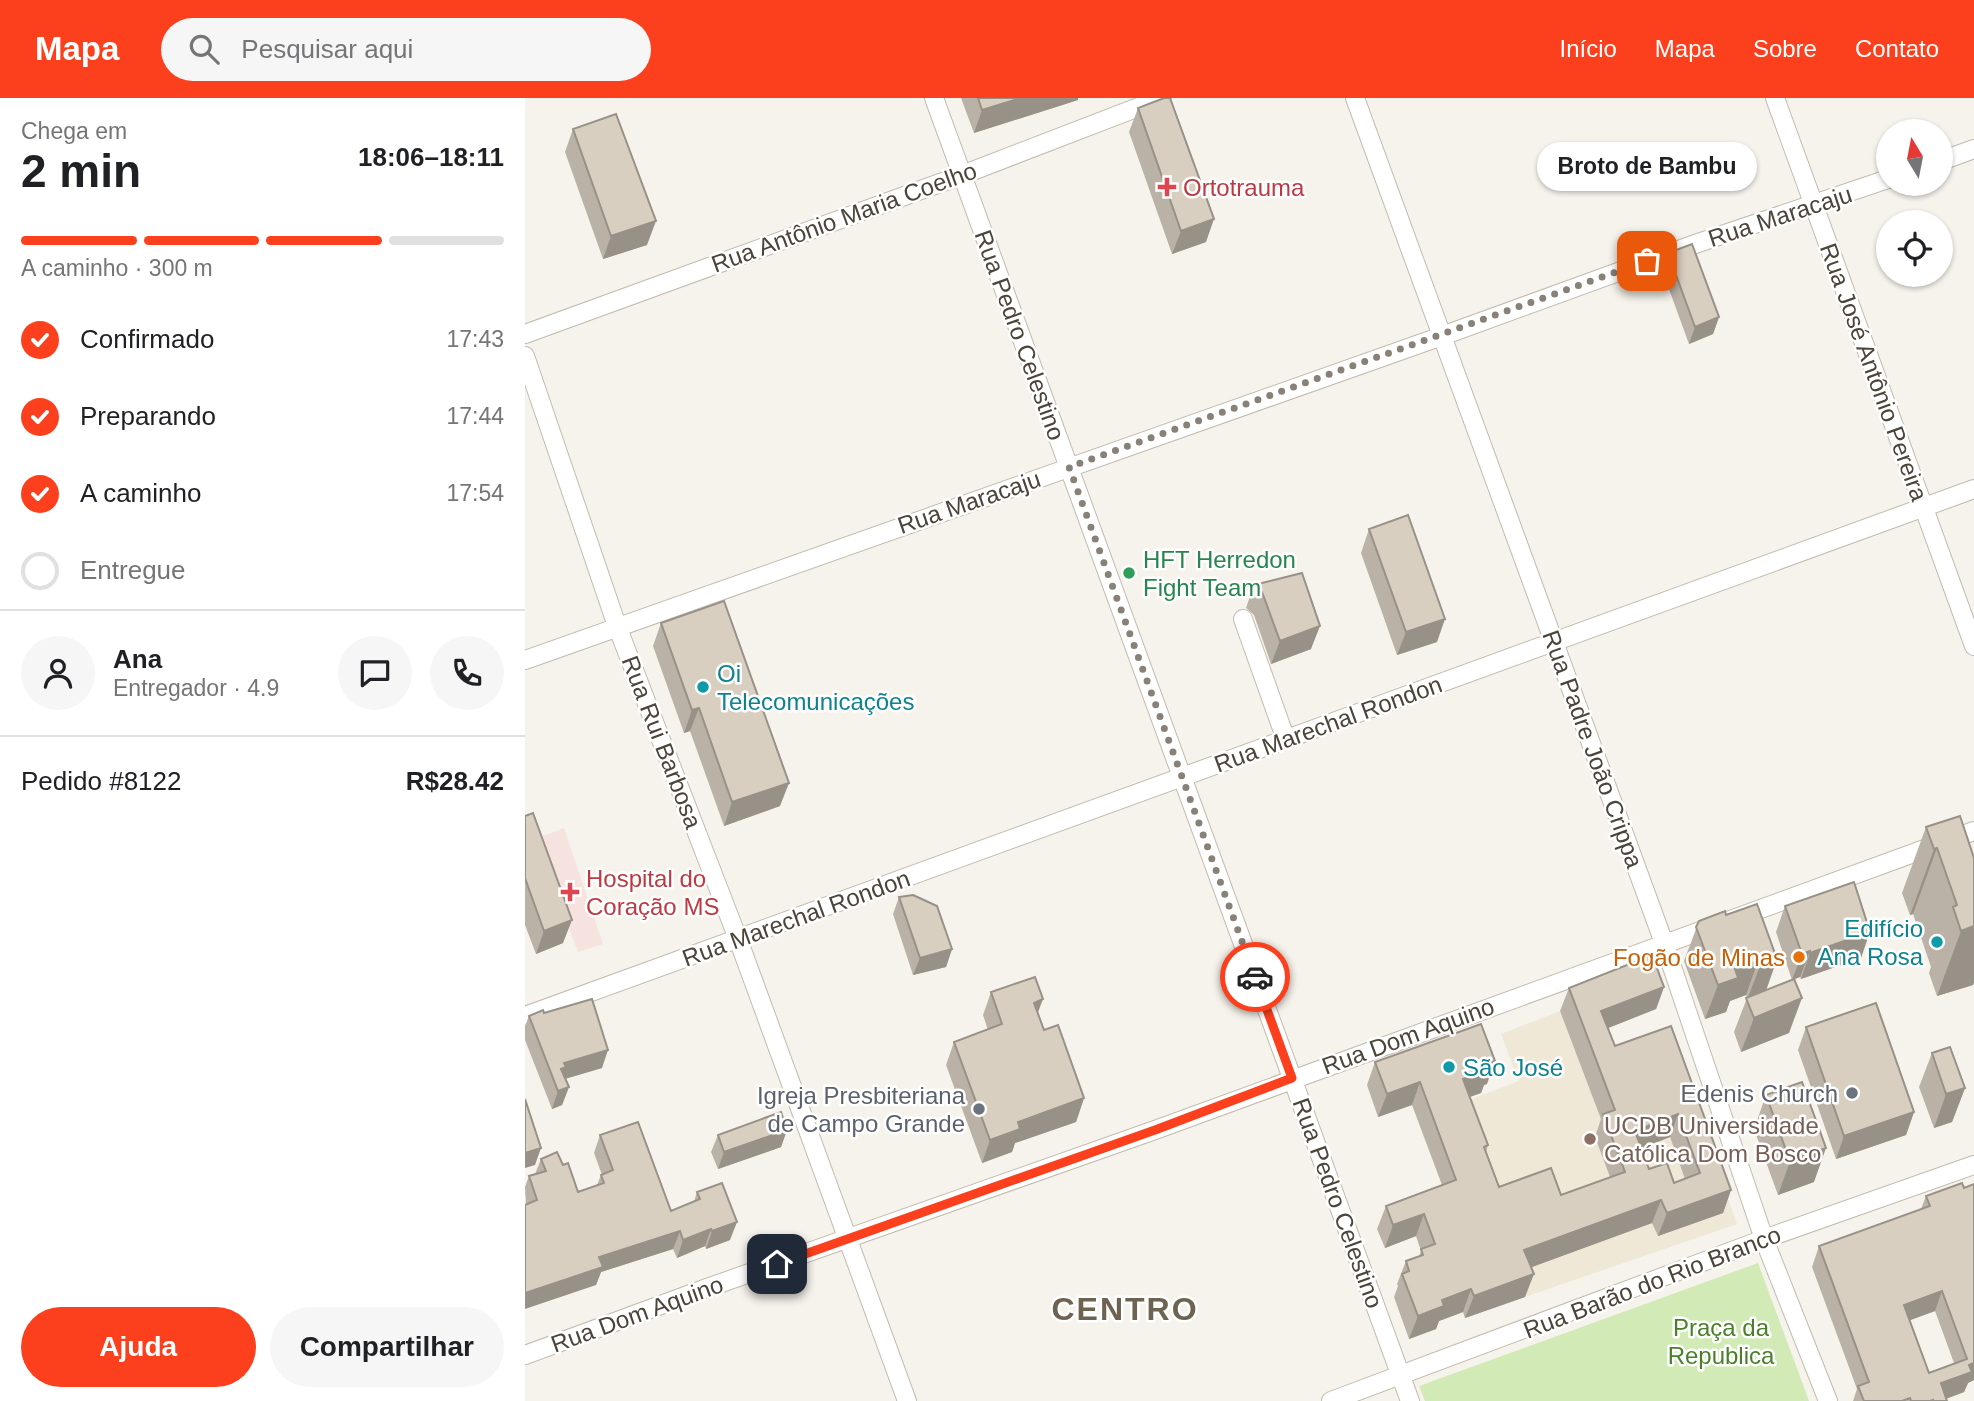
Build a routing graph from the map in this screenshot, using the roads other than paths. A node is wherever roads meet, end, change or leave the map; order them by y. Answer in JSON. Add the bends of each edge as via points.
{"nodes":[{"id":1,"x":933,"y":98,"type":"edge"},
{"id":2,"x":1162,"y":98,"type":"edge"},
{"id":3,"x":1355,"y":98,"type":"edge"},
{"id":4,"x":1775,"y":98,"type":"edge"},
{"id":5,"x":1974,"y":149,"type":"edge"},
{"id":6,"x":1953,"y":157,"type":"edge"},
{"id":7,"x":962,"y":175,"type":"junction"},
{"id":8,"x":1876,"y":184,"type":"edge"},
{"id":9,"x":1814,"y":206,"type":"junction"},
{"id":10,"x":525,"y":334,"type":"edge"},
{"id":11,"x":1442,"y":336,"type":"junction"},
{"id":12,"x":525,"y":356,"type":"edge"},
{"id":13,"x":1069,"y":467,"type":"junction"},
{"id":14,"x":1974,"y":489,"type":"edge"},
{"id":15,"x":1924,"y":508,"type":"junction"},
{"id":16,"x":1243,"y":619,"type":"dead end"},
{"id":17,"x":617,"y":626,"type":"junction"},
{"id":18,"x":1554,"y":642,"type":"junction"},
{"id":19,"x":1974,"y":646,"type":"edge"},
{"id":20,"x":525,"y":660,"type":"edge"},
{"id":21,"x":1286,"y":740,"type":"junction"},
{"id":22,"x":1182,"y":777,"type":"junction"},
{"id":23,"x":1974,"y":831,"type":"edge"},
{"id":24,"x":738,"y":939,"type":"junction"},
{"id":25,"x":1664,"y":943,"type":"junction"},
{"id":26,"x":525,"y":1016,"type":"edge"},
{"id":27,"x":1292,"y":1078,"type":"junction"},
{"id":28,"x":1974,"y":1165,"type":"edge"},
{"id":29,"x":847,"y":1239,"type":"junction"},
{"id":30,"x":1764,"y":1239,"type":"junction"},
{"id":31,"x":525,"y":1355,"type":"edge"},
{"id":32,"x":1401,"y":1376,"type":"junction"},
{"id":33,"x":907,"y":1401,"type":"edge"},
{"id":34,"x":1331,"y":1401,"type":"edge"},
{"id":35,"x":1410,"y":1401,"type":"edge"},
{"id":36,"x":1828,"y":1401,"type":"edge"}],
"edges":[{"from":1,"to":7,"type":"street","name":"Rua Pedro Celestino"},
{"from":2,"to":7,"type":"street","name":"Rua Antônio Maria Coelho"},
{"from":3,"to":11,"type":"street","name":"Rua Padre João Crippa"},
{"from":4,"to":9,"type":"street","name":"Rua José Antônio Pereira"},
{"from":5,"to":6,"type":"street"},
{"from":7,"to":10,"type":"street","name":"Rua Antônio Maria Coelho"},
{"from":7,"to":13,"type":"street","name":"Rua Pedro Celestino"},
{"from":8,"to":9,"type":"street","name":"Rua Maracaju"},
{"from":9,"to":11,"type":"street","name":"Rua Maracaju"},
{"from":9,"to":15,"type":"street","name":"Rua José Antônio Pereira"},
{"from":11,"to":13,"type":"street","name":"Rua Maracaju"},
{"from":11,"to":18,"type":"street","name":"Rua Padre João Crippa"},
{"from":12,"to":17,"type":"street","name":"Rua Rui Barbosa"},
{"from":13,"to":17,"type":"street","name":"Rua Maracaju"},
{"from":13,"to":22,"type":"street","name":"Rua Pedro Celestino"},
{"from":14,"to":15,"type":"street","name":"Rua Marechal Rondon"},
{"from":15,"to":18,"type":"street","name":"Rua Marechal Rondon"},
{"from":15,"to":19,"type":"street","name":"Rua José Antônio Pereira"},
{"from":16,"to":21,"type":"street"},
{"from":17,"to":20,"type":"street","name":"Rua Maracaju"},
{"from":17,"to":24,"type":"street","name":"Rua Rui Barbosa"},
{"from":18,"to":21,"type":"street","name":"Rua Marechal Rondon"},
{"from":18,"to":25,"type":"street","name":"Rua Padre João Crippa"},
{"from":21,"to":22,"type":"street","name":"Rua Marechal Rondon"},
{"from":22,"to":24,"type":"street","name":"Rua Marechal Rondon"},
{"from":22,"to":27,"type":"street","name":"Rua Pedro Celestino"},
{"from":23,"to":25,"type":"street","name":"Rua Dom Aquino"},
{"from":24,"to":26,"type":"street","name":"Rua Marechal Rondon"},
{"from":24,"to":29,"type":"street","name":"Rua Rui Barbosa"},
{"from":25,"to":27,"type":"street","name":"Rua Dom Aquino"},
{"from":25,"to":30,"type":"street","name":"Rua Padre João Crippa"},
{"from":27,"to":29,"type":"street","name":"Rua Dom Aquino"},
{"from":27,"to":32,"type":"street","name":"Rua Pedro Celestino"},
{"from":28,"to":30,"type":"street","name":"Rua Barão do Rio Branco"},
{"from":29,"to":31,"type":"street","name":"Rua Dom Aquino"},
{"from":29,"to":33,"type":"street","name":"Rua Rui Barbosa"},
{"from":30,"to":32,"type":"street","name":"Rua Barão do Rio Branco"},
{"from":30,"to":36,"type":"street","name":"Rua Padre João Crippa"},
{"from":32,"to":34,"type":"street","name":"Rua Barão do Rio Branco"},
{"from":32,"to":35,"type":"street","name":"Rua Pedro Celestino"}]}
